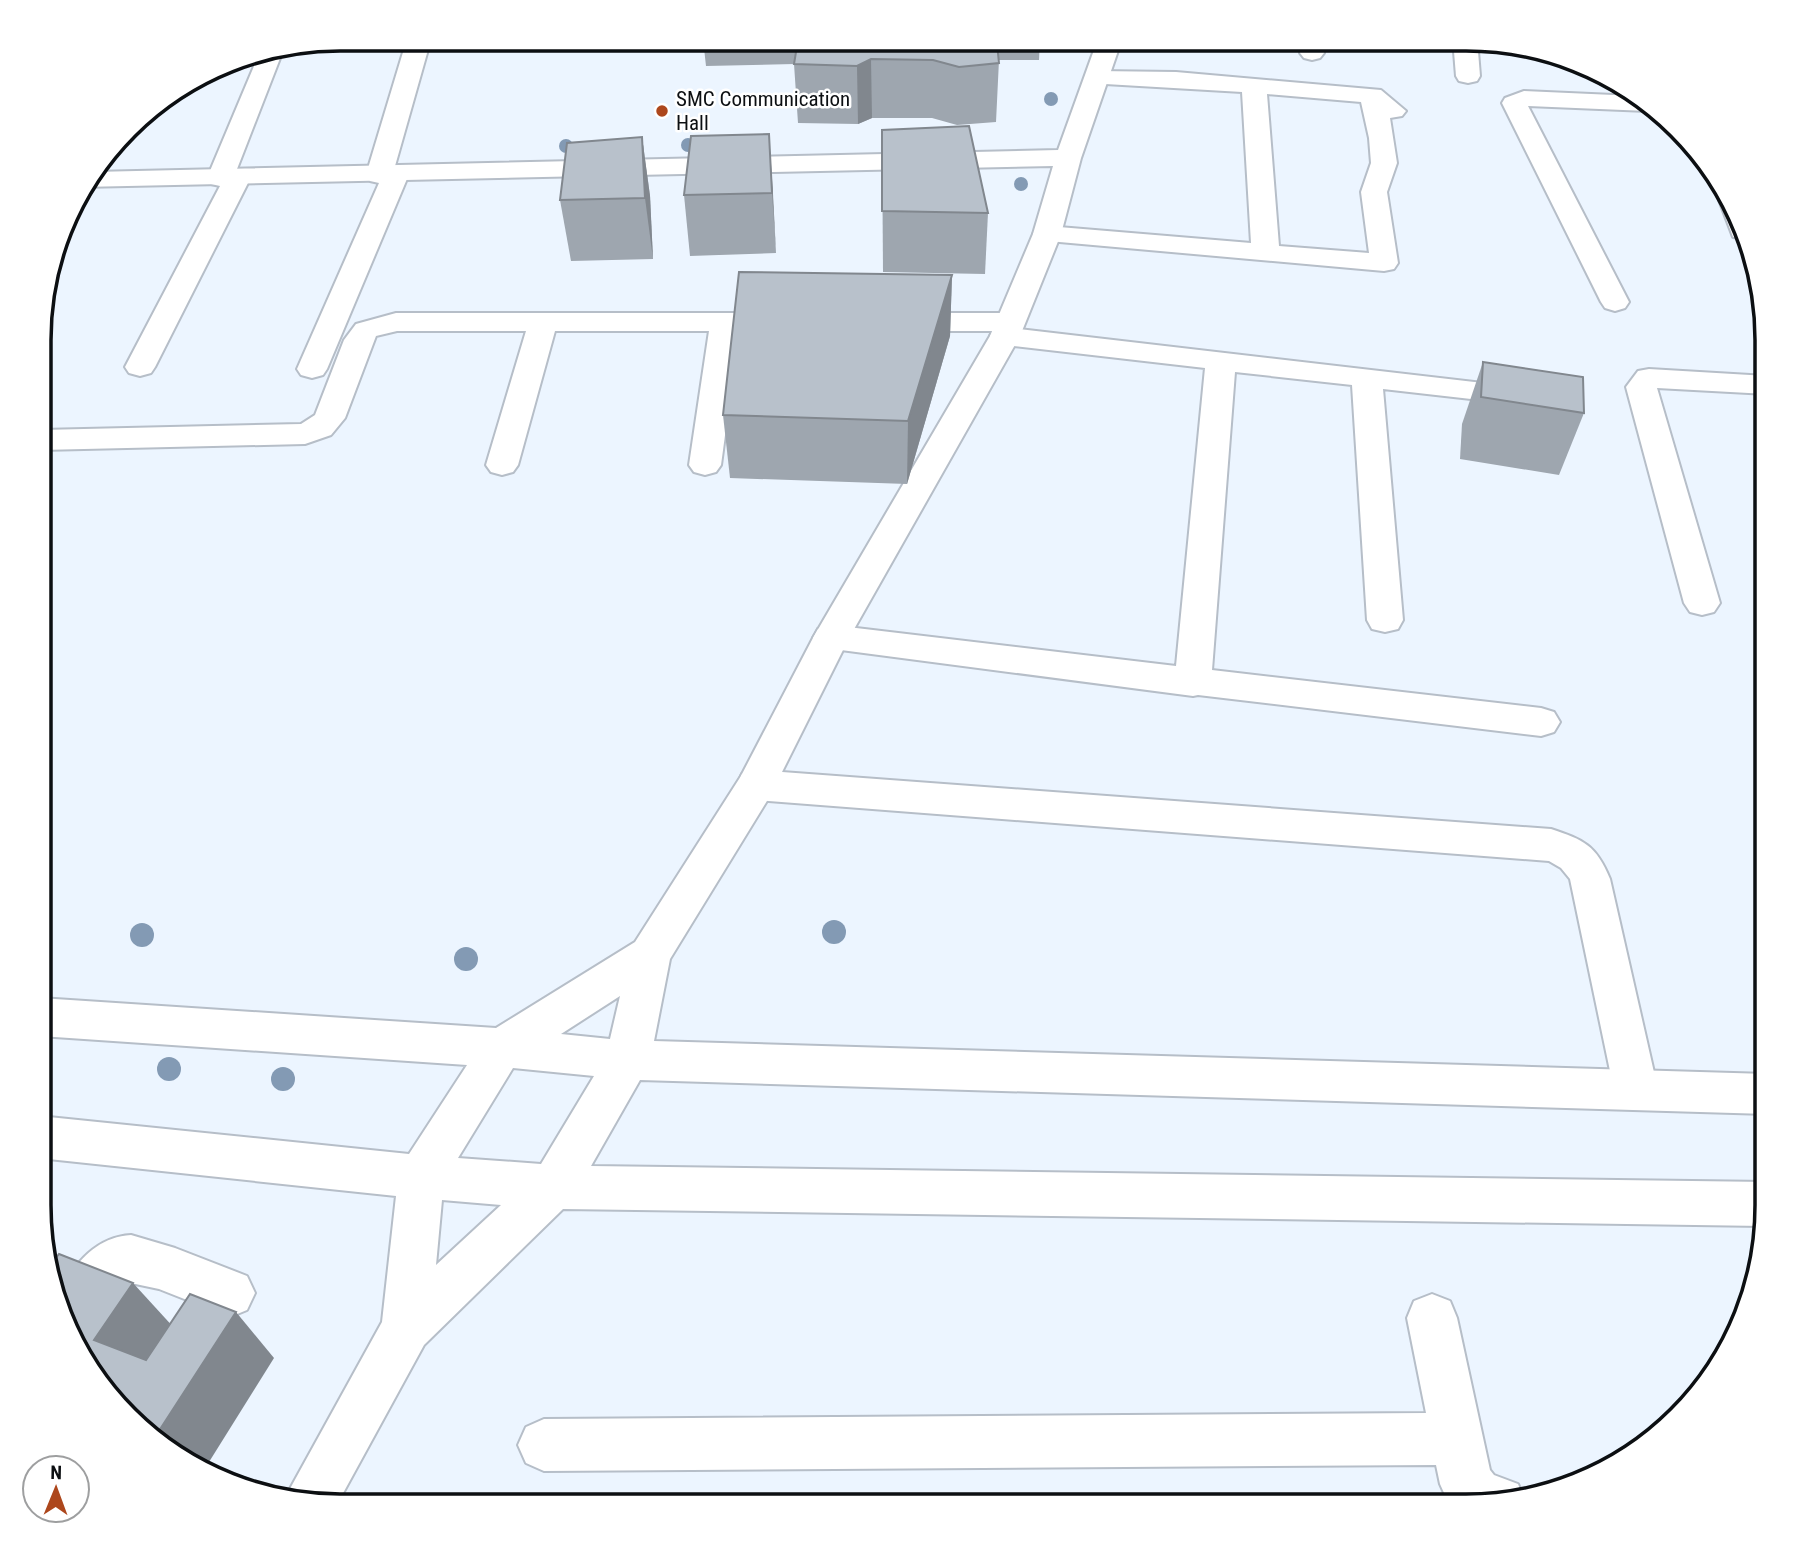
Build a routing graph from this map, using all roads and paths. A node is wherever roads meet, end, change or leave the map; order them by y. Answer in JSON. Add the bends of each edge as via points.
{"nodes":[{"id":1,"x":416,"y":51,"type":"edge"},
{"id":2,"x":1106,"y":51,"type":"edge"},
{"id":3,"x":1466,"y":51,"type":"edge"},
{"id":4,"x":270,"y":60,"type":"edge"},
{"id":5,"x":1468,"y":76,"type":"dead end"},
{"id":6,"x":1097,"y":78,"type":"junction"},
{"id":7,"x":1254,"y":87,"type":"junction"},
{"id":8,"x":1372,"y":95,"type":"junction"},
{"id":9,"x":1633,"y":103,"type":"edge"},
{"id":10,"x":1401,"y":116,"type":"dead end"},
{"id":11,"x":1068,"y":158,"type":"junction"},
{"id":12,"x":387,"y":174,"type":"junction"},
{"id":13,"x":229,"y":177,"type":"junction"},
{"id":14,"x":98,"y":181,"type":"edge"},
{"id":15,"x":1047,"y":234,"type":"junction"},
{"id":16,"x":1266,"y":253,"type":"junction"},
{"id":17,"x":1615,"y":302,"type":"dead end"},
{"id":18,"x":543,"y":322,"type":"junction"},
{"id":19,"x":725,"y":322,"type":"junction"},
{"id":20,"x":820,"y":322,"type":"edge"},
{"id":21,"x":873,"y":322,"type":"edge"},
{"id":22,"x":1007,"y":329,"type":"junction"},
{"id":23,"x":1221,"y":361,"type":"junction"},
{"id":24,"x":140,"y":367,"type":"dead end"},
{"id":25,"x":312,"y":369,"type":"dead end"},
{"id":26,"x":1367,"y":378,"type":"junction"},
{"id":27,"x":1755,"y":384,"type":"edge"},
{"id":28,"x":1515,"y":395,"type":"edge"},
{"id":29,"x":51,"y":440,"type":"edge"},
{"id":30,"x":705,"y":464,"type":"dead end"},
{"id":31,"x":502,"y":465,"type":"dead end"},
{"id":32,"x":1702,"y":603,"type":"dead end"},
{"id":33,"x":1385,"y":620,"type":"dead end"},
{"id":34,"x":831,"y":638,"type":"junction"},
{"id":35,"x":1193,"y":683,"type":"junction"},
{"id":36,"x":1541,"y":722,"type":"dead end"},
{"id":37,"x":757,"y":785,"type":"junction"},
{"id":38,"x":650,"y":955,"type":"junction"},
{"id":39,"x":51,"y":1018,"type":"edge"},
{"id":40,"x":502,"y":1048,"type":"junction"},
{"id":41,"x":628,"y":1060,"type":"junction"},
{"id":42,"x":1636,"y":1090,"type":"junction"},
{"id":43,"x":1755,"y":1094,"type":"edge"},
{"id":44,"x":51,"y":1138,"type":"edge"},
{"id":45,"x":421,"y":1177,"type":"junction"},
{"id":46,"x":553,"y":1187,"type":"junction"},
{"id":47,"x":1755,"y":1204,"type":"edge"},
{"id":48,"x":230,"y":1293,"type":"dead end"},
{"id":49,"x":71,"y":1312,"type":"edge"},
{"id":50,"x":1433,"y":1318,"type":"dead end"},
{"id":51,"x":406,"y":1328,"type":"junction"},
{"id":52,"x":1458,"y":1439,"type":"junction"},
{"id":53,"x":544,"y":1445,"type":"dead end"},
{"id":54,"x":314,"y":1493,"type":"edge"},
{"id":55,"x":1475,"y":1494,"type":"edge"}],
"edges":[{"from":1,"to":12,"type":"street"},
{"from":2,"to":6,"type":"street"},
{"from":3,"to":5,"type":"street"},
{"from":4,"to":13,"type":"street"},
{"from":6,"to":7,"type":"street","via":[[1176,79]]},
{"from":6,"to":11,"type":"street"},
{"from":7,"to":8,"type":"street"},
{"from":7,"to":16,"type":"street"},
{"from":8,"to":10,"type":"street"},
{"from":8,"to":16,"type":"street","via":[[1384,163],[1374,192],[1384,263]]},
{"from":9,"to":17,"type":"street","via":[[1524,98],[1514,103]]},
{"from":11,"to":12,"type":"street"},
{"from":11,"to":15,"type":"street"},
{"from":12,"to":13,"type":"street"},
{"from":12,"to":25,"type":"street"},
{"from":13,"to":14,"type":"street"},
{"from":13,"to":24,"type":"street"},
{"from":15,"to":16,"type":"street"},
{"from":15,"to":22,"type":"street"},
{"from":18,"to":19,"type":"street"},
{"from":18,"to":29,"type":"street","via":[[396,321],[366,330],[329,418],[320,428],[304,434]]},
{"from":18,"to":31,"type":"street"},
{"from":19,"to":20,"type":"street"},
{"from":19,"to":30,"type":"street"},
{"from":21,"to":22,"type":"street"},
{"from":22,"to":23,"type":"street"},
{"from":22,"to":34,"type":"street"},
{"from":23,"to":26,"type":"street"},
{"from":23,"to":35,"type":"street"},
{"from":26,"to":28,"type":"street"},
{"from":26,"to":33,"type":"street"},
{"from":27,"to":32,"type":"street","via":[[1668,377],[1649,379],[1641,387]]},
{"from":34,"to":35,"type":"street"},
{"from":34,"to":37,"type":"street"},
{"from":35,"to":36,"type":"street"},
{"from":37,"to":38,"type":"street"},
{"from":37,"to":42,"type":"street","via":[[1551,845],[1574,853],[1590,878]]},
{"from":38,"to":40,"type":"street"},
{"from":38,"to":41,"type":"street"},
{"from":39,"to":40,"type":"street"},
{"from":40,"to":41,"type":"street"},
{"from":40,"to":45,"type":"street"},
{"from":41,"to":42,"type":"street"},
{"from":41,"to":46,"type":"street"},
{"from":42,"to":43,"type":"street"},
{"from":44,"to":45,"type":"street"},
{"from":45,"to":46,"type":"street"},
{"from":45,"to":51,"type":"street"},
{"from":46,"to":47,"type":"street"},
{"from":46,"to":51,"type":"street"},
{"from":48,"to":49,"type":"street","via":[[140,1259],[122,1259],[102,1271]]},
{"from":50,"to":52,"type":"street"},
{"from":51,"to":54,"type":"street"},
{"from":52,"to":53,"type":"street"},
{"from":52,"to":55,"type":"street","via":[[1466,1484]]}]}
